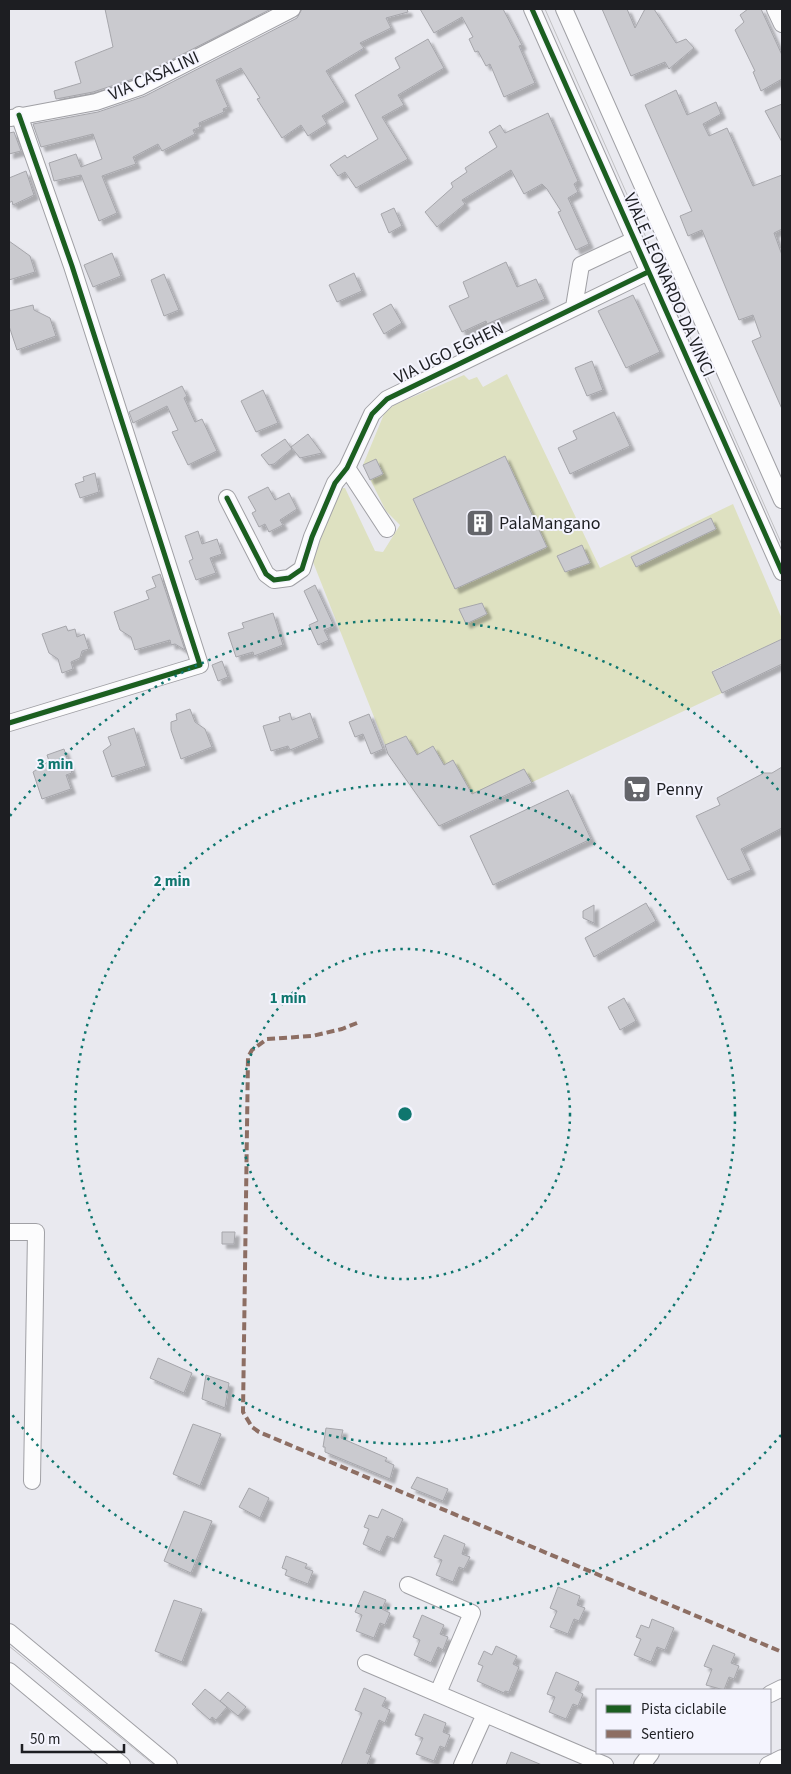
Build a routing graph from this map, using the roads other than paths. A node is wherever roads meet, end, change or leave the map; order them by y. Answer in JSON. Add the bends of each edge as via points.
{"nodes":[{"id":1,"x":292,"y":9,"type":"edge"},
{"id":2,"x":532,"y":9,"type":"edge"},
{"id":3,"x":564,"y":9,"type":"edge"},
{"id":4,"x":775,"y":9,"type":"edge"},
{"id":5,"x":270,"y":14,"type":"edge"},
{"id":6,"x":782,"y":24,"type":"edge"},
{"id":7,"x":14,"y":117,"type":"edge"},
{"id":8,"x":634,"y":240,"type":"junction"},
{"id":9,"x":648,"y":272,"type":"junction"},
{"id":10,"x":574,"y":307,"type":"junction"},
{"id":11,"x":347,"y":468,"type":"junction"},
{"id":12,"x":227,"y":498,"type":"dead end"},
{"id":13,"x":782,"y":500,"type":"edge"},
{"id":14,"x":387,"y":529,"type":"dead end"},
{"id":15,"x":782,"y":572,"type":"edge"},
{"id":16,"x":9,"y":723,"type":"edge"},
{"id":17,"x":9,"y":1232,"type":"edge"},
{"id":18,"x":32,"y":1481,"type":"dead end"},
{"id":19,"x":408,"y":1585,"type":"dead end"},
{"id":20,"x":9,"y":1632,"type":"edge"},
{"id":21,"x":366,"y":1663,"type":"dead end"},
{"id":22,"x":9,"y":1671,"type":"edge"},
{"id":23,"x":438,"y":1694,"type":"junction"},
{"id":24,"x":485,"y":1714,"type":"junction"},
{"id":25,"x":650,"y":1754,"type":"edge"},
{"id":26,"x":782,"y":1758,"type":"edge"},
{"id":27,"x":122,"y":1765,"type":"edge"},
{"id":28,"x":169,"y":1765,"type":"edge"},
{"id":29,"x":462,"y":1765,"type":"edge"},
{"id":30,"x":605,"y":1765,"type":"edge"},
{"id":31,"x":642,"y":1765,"type":"edge"},
{"id":32,"x":768,"y":1765,"type":"edge"}],
"edges":[{"from":1,"to":5,"type":"street","name":"VIA CASALINI"},
{"from":2,"to":8,"type":"street","name":"VIALE LEONARDO DA VINCI"},
{"from":3,"to":13,"type":"street","name":"VIALE LEONARDO DA VINCI"},
{"from":4,"to":6,"type":"street"},
{"from":5,"to":7,"type":"street","name":"VIA CASALINI","via":[[140,87],[96,102]]},
{"from":7,"to":16,"type":"street","via":[[72,266],[200,665]]},
{"from":8,"to":9,"type":"street","name":"VIALE LEONARDO DA VINCI"},
{"from":8,"to":10,"type":"street","via":[[581,265]]},
{"from":9,"to":10,"type":"street","name":"VIA UGO EGHEN"},
{"from":9,"to":15,"type":"street","name":"VIALE LEONARDO DA VINCI"},
{"from":10,"to":11,"type":"street","name":"VIA UGO EGHEN","via":[[387,399],[372,414]]},
{"from":11,"to":12,"type":"street","name":"VIA UGO EGHEN","via":[[335,483],[302,569],[289,578],[274,580],[266,574]]},
{"from":11,"to":14,"type":"street"},
{"from":17,"to":18,"type":"street","via":[[36,1232]]},
{"from":19,"to":23,"type":"street","via":[[472,1613]]},
{"from":20,"to":28,"type":"street"},
{"from":21,"to":23,"type":"street"},
{"from":22,"to":27,"type":"street"},
{"from":23,"to":24,"type":"street"},
{"from":24,"to":29,"type":"street"},
{"from":24,"to":30,"type":"street"},
{"from":25,"to":31,"type":"street"},
{"from":26,"to":32,"type":"street"}]}
